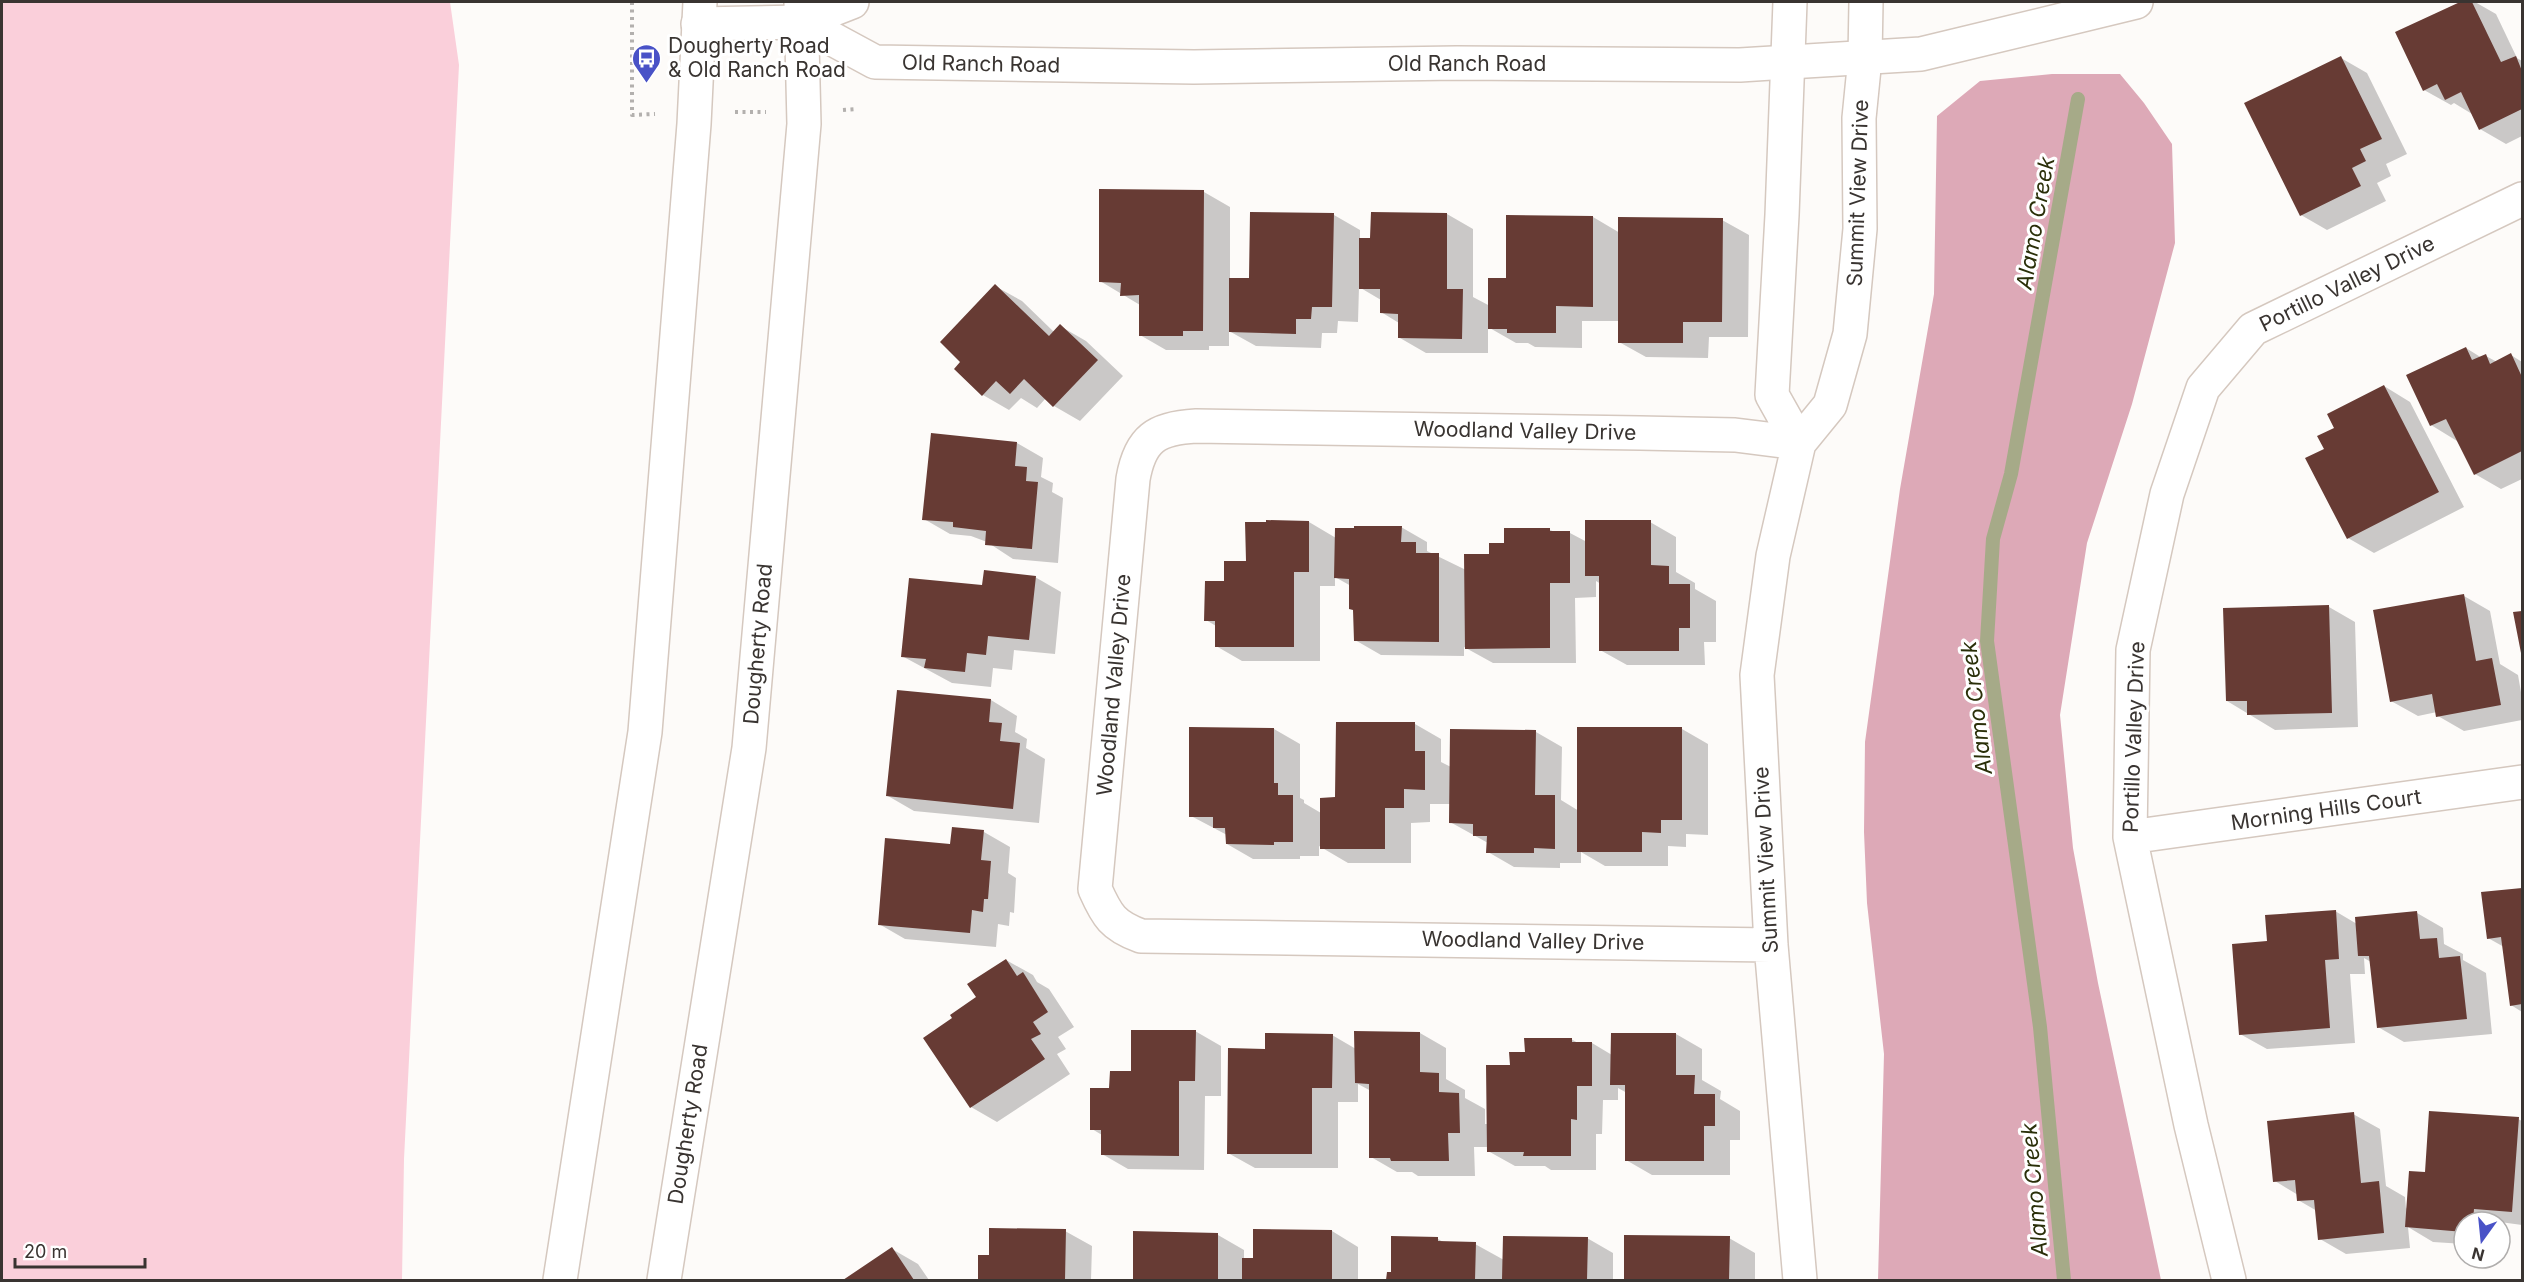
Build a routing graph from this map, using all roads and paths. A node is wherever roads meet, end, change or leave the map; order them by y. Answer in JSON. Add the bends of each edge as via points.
{"nodes":[{"id":1,"x":632,"y":2,"type":"edge"},
{"id":2,"x":852,"y":2,"type":"edge"},
{"id":3,"x":1790,"y":2,"type":"edge"},
{"id":4,"x":1866,"y":2,"type":"edge"},
{"id":5,"x":2136,"y":2,"type":"edge"},
{"id":6,"x":801,"y":12,"type":"edge"},
{"id":7,"x":699,"y":13,"type":"edge"},
{"id":8,"x":1865,"y":58,"type":"junction"},
{"id":9,"x":1788,"y":62,"type":"junction"},
{"id":10,"x":857,"y":110,"type":"dead end"},
{"id":11,"x":803,"y":111,"type":"junction"},
{"id":12,"x":694,"y":113,"type":"junction"},
{"id":13,"x":2523,"y":199,"type":"edge"},
{"id":14,"x":1799,"y":443,"type":"junction"},
{"id":15,"x":2523,"y":782,"type":"edge"},
{"id":16,"x":2130,"y":837,"type":"junction"},
{"id":17,"x":1771,"y":945,"type":"junction"},
{"id":18,"x":560,"y":1281,"type":"edge"},
{"id":19,"x":664,"y":1281,"type":"edge"},
{"id":20,"x":1800,"y":1281,"type":"edge"},
{"id":21,"x":2229,"y":1281,"type":"edge"}],
"edges":[{"from":1,"to":12,"type":"path","via":[[632,115]]},
{"from":2,"to":6,"type":"street","name":"Old Ranch Road"},
{"from":3,"to":9,"type":"street"},
{"from":4,"to":8,"type":"street","name":"Summit View Drive"},
{"from":5,"to":8,"type":"street","name":"Old Ranch Road","via":[[1921,54]]},
{"from":6,"to":7,"type":"street","name":"Old Ranch Road"},
{"from":6,"to":9,"type":"street","name":"Old Ranch Road","via":[[875,62],[1194,67]]},
{"from":6,"to":11,"type":"street","name":"Dougherty Road"},
{"from":7,"to":12,"type":"street"},
{"from":8,"to":9,"type":"street","name":"Old Ranch Road"},
{"from":8,"to":14,"type":"street","name":"Summit View Drive","via":[[1859,118],[1860,229],[1850,334],[1830,405]]},
{"from":9,"to":14,"type":"street","via":[[1772,395]]},
{"from":10,"to":11,"type":"path"},
{"from":11,"to":12,"type":"path"},
{"from":11,"to":19,"type":"street","name":"Dougherty Road","via":[[749,748]]},
{"from":12,"to":18,"type":"street","via":[[645,732]]},
{"from":13,"to":16,"type":"street","name":"Portillo Valley Drive","via":[[2253,329],[2203,388],[2167,494],[2133,650]]},
{"from":14,"to":17,"type":"street","name":"Summit View Drive","via":[[1773,556],[1757,675]]},
{"from":14,"to":17,"type":"street","name":"Woodland Valley Drive","via":[[1735,435],[1640,432],[1196,426],[1172,427],[1150,439],[1137,459],[1133,479],[1095,889],[1106,915],[1123,930],[1141,936]]},
{"from":15,"to":16,"type":"street","name":"Morning Hills Court"},
{"from":16,"to":21,"type":"street","name":"Portillo Valley Drive","via":[[2191,1125]]},
{"from":17,"to":20,"type":"street","name":"Summit View Drive"}]}
